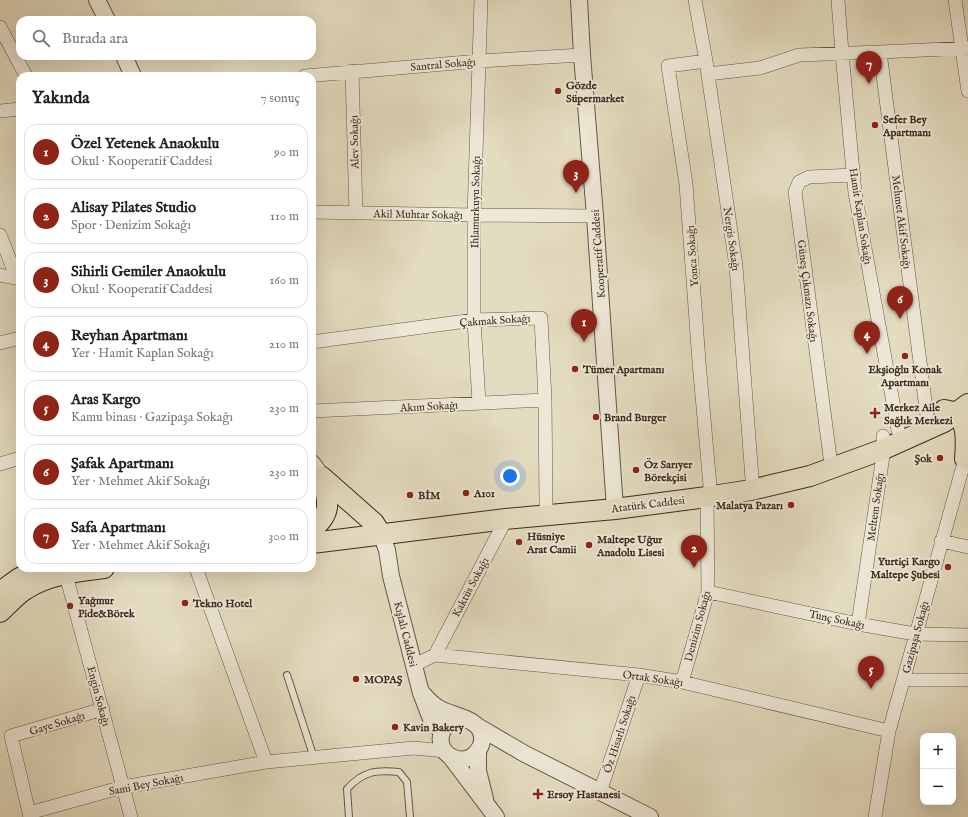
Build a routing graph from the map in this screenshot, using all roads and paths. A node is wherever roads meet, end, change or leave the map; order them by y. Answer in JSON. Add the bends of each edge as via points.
{"nodes":[{"id":1,"x":97,"y":0,"type":"edge"},
{"id":2,"x":481,"y":0,"type":"edge"},
{"id":3,"x":579,"y":0,"type":"edge"},
{"id":4,"x":695,"y":0,"type":"edge"},
{"id":5,"x":838,"y":0,"type":"edge"},
{"id":6,"x":955,"y":0,"type":"edge"},
{"id":7,"x":105,"y":16,"type":"edge"},
{"id":8,"x":0,"y":27,"type":"edge"},
{"id":9,"x":965,"y":48,"type":"edge"},
{"id":10,"x":880,"y":52,"type":"junction"},
{"id":11,"x":842,"y":54,"type":"junction"},
{"id":12,"x":582,"y":55,"type":"junction"},
{"id":13,"x":16,"y":57,"type":"edge"},
{"id":14,"x":18,"y":60,"type":"edge"},
{"id":15,"x":126,"y":60,"type":"edge"},
{"id":16,"x":706,"y":60,"type":"junction"},
{"id":17,"x":479,"y":61,"type":"junction"},
{"id":18,"x":352,"y":71,"type":"junction"},
{"id":19,"x":24,"y":72,"type":"edge"},
{"id":20,"x":131,"y":72,"type":"edge"},
{"id":21,"x":708,"y":74,"type":"junction"},
{"id":22,"x":316,"y":75,"type":"edge"},
{"id":23,"x":968,"y":91,"type":"edge"},
{"id":24,"x":16,"y":109,"type":"edge"},
{"id":25,"x":0,"y":111,"type":"edge"},
{"id":26,"x":854,"y":174,"type":"junction"},
{"id":27,"x":316,"y":212,"type":"edge"},
{"id":28,"x":356,"y":213,"type":"junction"},
{"id":29,"x":474,"y":215,"type":"junction"},
{"id":30,"x":595,"y":216,"type":"junction"},
{"id":31,"x":0,"y":235,"type":"edge"},
{"id":32,"x":16,"y":273,"type":"edge"},
{"id":33,"x":0,"y":275,"type":"edge"},
{"id":34,"x":16,"y":278,"type":"edge"},
{"id":35,"x":474,"y":320,"type":"junction"},
{"id":36,"x":16,"y":339,"type":"edge"},
{"id":37,"x":316,"y":341,"type":"edge"},
{"id":38,"x":0,"y":343,"type":"edge"},
{"id":39,"x":968,"y":393,"type":"edge"},
{"id":40,"x":545,"y":400,"type":"junction"},
{"id":41,"x":479,"y":403,"type":"junction"},
{"id":42,"x":316,"y":412,"type":"edge"},
{"id":43,"x":947,"y":413,"type":"edge"},
{"id":44,"x":888,"y":438,"type":"junction"},
{"id":45,"x":966,"y":452,"type":"edge"},
{"id":46,"x":830,"y":457,"type":"junction"},
{"id":47,"x":16,"y":459,"type":"edge"},
{"id":48,"x":0,"y":464,"type":"edge"},
{"id":49,"x":317,"y":470,"type":"edge"},
{"id":50,"x":752,"y":479,"type":"junction"},
{"id":51,"x":708,"y":492,"type":"junction"},
{"id":52,"x":546,"y":504,"type":"junction"},
{"id":53,"x":614,"y":504,"type":"junction"},
{"id":54,"x":506,"y":519,"type":"junction"},
{"id":55,"x":316,"y":526,"type":"edge"},
{"id":56,"x":370,"y":529,"type":"junction"},
{"id":57,"x":316,"y":530,"type":"edge"},
{"id":58,"x":941,"y":541,"type":"junction"},
{"id":59,"x":316,"y":542,"type":"edge"},
{"id":60,"x":968,"y":547,"type":"edge"},
{"id":61,"x":32,"y":572,"type":"edge"},
{"id":62,"x":82,"y":572,"type":"edge"},
{"id":63,"x":197,"y":572,"type":"edge"},
{"id":64,"x":66,"y":575,"type":"junction"},
{"id":65,"x":0,"y":592,"type":"edge"},
{"id":66,"x":708,"y":592,"type":"junction"},
{"id":67,"x":0,"y":612,"type":"edge"},
{"id":68,"x":858,"y":624,"type":"junction"},
{"id":69,"x":915,"y":634,"type":"junction"},
{"id":70,"x":968,"y":635,"type":"edge"},
{"id":71,"x":435,"y":655,"type":"junction"},
{"id":72,"x":414,"y":665,"type":"junction"},
{"id":73,"x":287,"y":675,"type":"dead end"},
{"id":74,"x":639,"y":675,"type":"junction"},
{"id":75,"x":904,"y":680,"type":"junction"},
{"id":76,"x":968,"y":680,"type":"edge"},
{"id":77,"x":682,"y":682,"type":"junction"},
{"id":78,"x":421,"y":693,"type":"junction"},
{"id":79,"x":103,"y":709,"type":"junction"},
{"id":80,"x":462,"y":718,"type":"junction"},
{"id":81,"x":477,"y":726,"type":"junction"},
{"id":82,"x":889,"y":731,"type":"junction"},
{"id":83,"x":444,"y":744,"type":"junction"},
{"id":84,"x":479,"y":748,"type":"junction"},
{"id":85,"x":526,"y":754,"type":"junction"},
{"id":86,"x":314,"y":758,"type":"junction"},
{"id":87,"x":266,"y":762,"type":"junction"},
{"id":88,"x":123,"y":787,"type":"junction"},
{"id":89,"x":600,"y":792,"type":"junction"},
{"id":90,"x":491,"y":811,"type":"edge"},
{"id":91,"x":29,"y":815,"type":"edge"},
{"id":92,"x":131,"y":817,"type":"edge"},
{"id":93,"x":349,"y":817,"type":"edge"},
{"id":94,"x":410,"y":817,"type":"edge"},
{"id":95,"x":650,"y":817,"type":"edge"},
{"id":96,"x":875,"y":817,"type":"edge"}],
"edges":[{"from":1,"to":7,"type":"street"},
{"from":2,"to":17,"type":"street","name":"Ihlamurkuyu Sokağı"},
{"from":3,"to":12,"type":"street","name":"Kooperatif Caddesi"},
{"from":4,"to":16,"type":"street","name":"Nergis Sokağı"},
{"from":5,"to":11,"type":"street","name":"Hamit Kaplan Sokağı"},
{"from":6,"to":9,"type":"street"},
{"from":8,"to":13,"type":"street"},
{"from":9,"to":10,"type":"street"},
{"from":9,"to":23,"type":"street"},
{"from":10,"to":11,"type":"street"},
{"from":10,"to":43,"type":"street","name":"Mehmet Akif Sokağı"},
{"from":11,"to":21,"type":"street","via":[[799,55],[760,68]]},
{"from":11,"to":26,"type":"street","name":"Hamit Kaplan Sokağı"},
{"from":12,"to":17,"type":"street","name":"Santral Sokağı"},
{"from":12,"to":30,"type":"street","name":"Kooperatif Caddesi"},
{"from":14,"to":19,"type":"street"},
{"from":15,"to":20,"type":"street"},
{"from":16,"to":21,"type":"street","name":"Nergis Sokağı"},
{"from":16,"to":51,"type":"street","name":"Yonca Sokağı","via":[[668,66],[686,184]]},
{"from":17,"to":18,"type":"street","name":"Santral Sokağı"},
{"from":17,"to":29,"type":"street","name":"Ihlamurkuyu Sokağı"},
{"from":18,"to":22,"type":"street","name":"Santral Sokağı"},
{"from":18,"to":28,"type":"street","name":"Alev Sokağı"},
{"from":21,"to":50,"type":"street","name":"Nergis Sokağı","via":[[736,266]]},
{"from":24,"to":25,"type":"street"},
{"from":26,"to":44,"type":"street","name":"Hamit Kaplan Sokağı"},
{"from":26,"to":46,"type":"street","name":"Güneş Çıkmazı Sokağı","via":[[809,177],[799,182],[795,192]]},
{"from":27,"to":28,"type":"street","name":"Akil Muhtar Sokağı"},
{"from":28,"to":29,"type":"street","name":"Akil Muhtar Sokağı"},
{"from":29,"to":30,"type":"street","name":"Akil Muhtar Sokağı"},
{"from":29,"to":35,"type":"street","name":"Ihlamurkuyu Sokağı"},
{"from":30,"to":53,"type":"street","name":"Kooperatif Caddesi"},
{"from":31,"to":32,"type":"street"},
{"from":33,"to":34,"type":"street"},
{"from":35,"to":37,"type":"street","name":"Çakmak Sokağı"},
{"from":35,"to":40,"type":"street","name":"Çakmak Sokağı","via":[[541,318]]},
{"from":35,"to":41,"type":"street","name":"Ihlamurkuyu Sokağı"},
{"from":36,"to":38,"type":"street"},
{"from":39,"to":43,"type":"main road","name":"Atatürk Caddesi"},
{"from":40,"to":41,"type":"street","name":"Akım Sokağı"},
{"from":40,"to":52,"type":"street","name":"Çakmak Sokağı"},
{"from":41,"to":42,"type":"street","name":"Akım Sokağı"},
{"from":43,"to":44,"type":"main road","name":"Atatürk Caddesi"},
{"from":43,"to":45,"type":"main road","via":[[956,440]]},
{"from":44,"to":46,"type":"main road","name":"Atatürk Caddesi"},
{"from":44,"to":51,"type":"main road","name":"Atatürk Caddesi","via":[[810,476],[751,490]]},
{"from":44,"to":68,"type":"street","name":"Meltem Sokağı"},
{"from":45,"to":58,"type":"street","name":"Gazipaşa Sokağı"},
{"from":46,"to":50,"type":"main road","name":"Atatürk Caddesi","via":[[779,474]]},
{"from":47,"to":48,"type":"street"},
{"from":49,"to":55,"type":"main road","via":[[328,498],[327,511]]},
{"from":49,"to":56,"type":"main road"},
{"from":50,"to":51,"type":"main road","name":"Atatürk Caddesi"},
{"from":51,"to":53,"type":"main road","name":"Atatürk Caddesi"},
{"from":51,"to":66,"type":"street","name":"Denizim Sokağı"},
{"from":52,"to":53,"type":"main road","name":"Atatürk Caddesi"},
{"from":52,"to":56,"type":"main road","name":"Atatürk Caddesi"},
{"from":53,"to":54,"type":"main road","name":"Atatürk Caddesi"},
{"from":54,"to":56,"type":"main road","name":"Atatürk Caddesi"},
{"from":54,"to":71,"type":"street","name":"Kaktüs Sokağı"},
{"from":56,"to":57,"type":"main road","name":"Atatürk Caddesi"},
{"from":56,"to":59,"type":"main road","name":"Atatürk Caddesi"},
{"from":56,"to":72,"type":"street","name":"Kışlalı Caddesi","via":[[387,550]]},
{"from":58,"to":60,"type":"street"},
{"from":58,"to":69,"type":"street","name":"Gazipaşa Sokağı"},
{"from":61,"to":65,"type":"main road"},
{"from":62,"to":64,"type":"main road"},
{"from":63,"to":87,"type":"street"},
{"from":64,"to":67,"type":"main road","via":[[37,583],[24,590]]},
{"from":64,"to":79,"type":"street","name":"Engin Sokağı"},
{"from":66,"to":68,"type":"street","name":"Tunç Sokağı"},
{"from":66,"to":77,"type":"street","name":"Denizim Sokağı"},
{"from":68,"to":69,"type":"street","name":"Tunç Sokağı"},
{"from":69,"to":70,"type":"street","name":"Tunç Sokağı"},
{"from":69,"to":75,"type":"street","name":"Gazipaşa Sokağı"},
{"from":71,"to":72,"type":"street"},
{"from":71,"to":74,"type":"street","name":"Ortak Sokağı"},
{"from":72,"to":78,"type":"street","name":"Kışlalı Caddesi"},
{"from":73,"to":86,"type":"lane"},
{"from":74,"to":77,"type":"street","name":"Ortak Sokağı"},
{"from":74,"to":89,"type":"street","name":"Öz Hisarlı Sokağı"},
{"from":75,"to":76,"type":"street"},
{"from":75,"to":82,"type":"street","name":"Gazipaşa Sokağı"},
{"from":77,"to":82,"type":"street","name":"Ortak Sokağı"},
{"from":78,"to":80,"type":"street","via":[[431,704]]},
{"from":78,"to":83,"type":"street","name":"Kışlalı Caddesi"},
{"from":79,"to":88,"type":"street","name":"Engin Sokağı"},
{"from":79,"to":91,"type":"street","name":"Gaye Sokağı","via":[[11,736]]},
{"from":80,"to":81,"type":"street"},
{"from":80,"to":83,"type":"street","via":[[445,726]]},
{"from":81,"to":84,"type":"street","via":[[482,736]]},
{"from":81,"to":85,"type":"street"},
{"from":82,"to":96,"type":"street","name":"Gazipaşa Sokağı"},
{"from":83,"to":84,"type":"street","via":[[456,759],[467,759]]},
{"from":83,"to":86,"type":"street","name":"Sami Bey Sokağı"},
{"from":83,"to":90,"type":"street","name":"Kışlalı Caddesi"},
{"from":84,"to":85,"type":"street","via":[[489,745]]},
{"from":84,"to":90,"type":"street","via":[[478,771]]},
{"from":85,"to":89,"type":"street"},
{"from":86,"to":87,"type":"street","name":"Sami Bey Sokağı"},
{"from":87,"to":88,"type":"street","name":"Sami Bey Sokağı"},
{"from":88,"to":91,"type":"street","name":"Sami Bey Sokağı"},
{"from":88,"to":92,"type":"street","name":"Engin Sokağı"},
{"from":89,"to":95,"type":"street"},
{"from":93,"to":94,"type":"lane","via":[[347,789],[363,776],[380,771],[399,772],[407,782]]}]}
